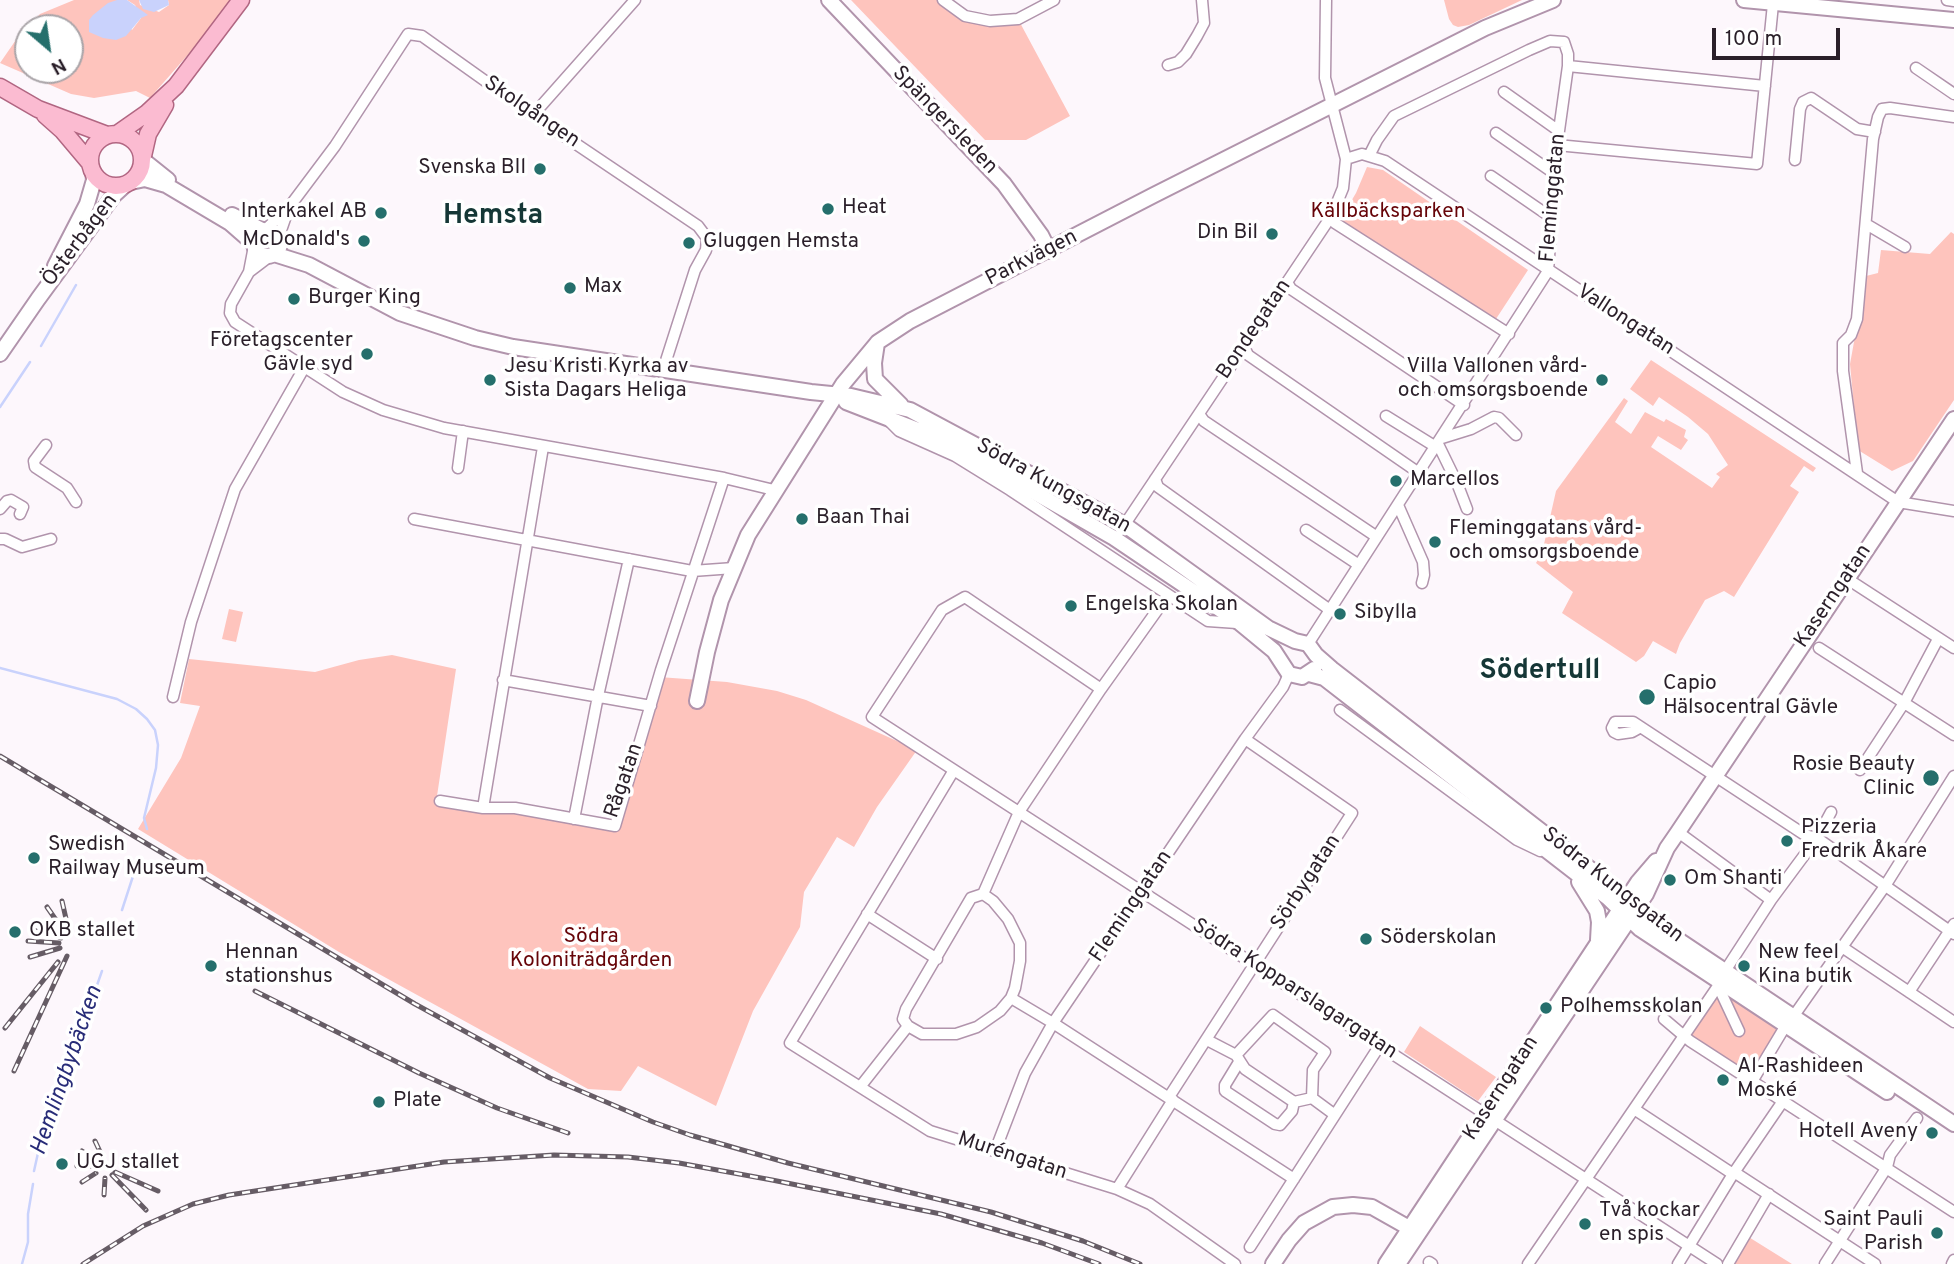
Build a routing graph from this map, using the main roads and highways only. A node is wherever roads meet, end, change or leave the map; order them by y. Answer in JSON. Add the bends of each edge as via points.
{"nodes":[{"id":1,"x":241,"y":0,"type":"edge"},
{"id":2,"x":829,"y":0,"type":"edge"},
{"id":3,"x":1553,"y":0,"type":"edge"},
{"id":4,"x":1744,"y":0,"type":"edge"},
{"id":5,"x":1818,"y":3,"type":"edge"},
{"id":6,"x":1954,"y":20,"type":"edge"},
{"id":7,"x":176,"y":86,"type":"junction"},
{"id":8,"x":0,"y":87,"type":"edge"},
{"id":9,"x":38,"y":109,"type":"junction"},
{"id":10,"x":112,"y":134,"type":"junction"},
{"id":11,"x":143,"y":158,"type":"junction"},
{"id":12,"x":91,"y":167,"type":"junction"},
{"id":13,"x":128,"y":183,"type":"junction"},
{"id":14,"x":272,"y":234,"type":"junction"},
{"id":15,"x":254,"y":245,"type":"junction"},
{"id":16,"x":1049,"y":251,"type":"junction"},
{"id":17,"x":272,"y":255,"type":"junction"},
{"id":18,"x":309,"y":265,"type":"junction"},
{"id":19,"x":38,"y":299,"type":"junction"},
{"id":20,"x":878,"y":342,"type":"junction"},
{"id":21,"x":0,"y":354,"type":"edge"},
{"id":22,"x":837,"y":395,"type":"junction"},
{"id":23,"x":905,"y":408,"type":"junction"},
{"id":24,"x":1954,"y":419,"type":"edge"},
{"id":25,"x":1306,"y":647,"type":"junction"},
{"id":26,"x":1280,"y":659,"type":"junction"},
{"id":27,"x":1309,"y":674,"type":"junction"},
{"id":28,"x":697,"y":701,"type":"dead end"},
{"id":29,"x":1557,"y":858,"type":"junction"},
{"id":30,"x":1628,"y":909,"type":"junction"},
{"id":31,"x":1594,"y":951,"type":"junction"},
{"id":32,"x":1790,"y":1021,"type":"junction"},
{"id":33,"x":1491,"y":1116,"type":"junction"},
{"id":34,"x":1954,"y":1124,"type":"edge"},
{"id":35,"x":1954,"y":1136,"type":"edge"},
{"id":36,"x":1414,"y":1231,"type":"junction"},
{"id":37,"x":1273,"y":1264,"type":"edge"},
{"id":38,"x":1386,"y":1264,"type":"edge"},
{"id":39,"x":1398,"y":1264,"type":"edge"}],
"edges":[{"from":1,"to":7,"type":"main road"},
{"from":2,"to":16,"type":"main road","name":"Spängersleden","via":[[1004,184]]},
{"from":3,"to":16,"type":"main road","name":"Parkvägen","via":[[1485,28]]},
{"from":4,"to":5,"type":"main road"},
{"from":5,"to":6,"type":"main road"},
{"from":7,"to":10,"type":"main road","via":[[147,113]]},
{"from":7,"to":11,"type":"main road","via":[[148,134]]},
{"from":8,"to":9,"type":"main road"},
{"from":9,"to":10,"type":"main road"},
{"from":9,"to":12,"type":"main road","via":[[63,131]]},
{"from":10,"to":11,"type":"main road","via":[[129,136]]},
{"from":10,"to":12,"type":"main road","via":[[96,142]]},
{"from":11,"to":13,"type":"main road","via":[[140,172]]},
{"from":11,"to":14,"type":"main road","via":[[169,181]]},
{"from":12,"to":13,"type":"main road","via":[[107,184]]},
{"from":12,"to":19,"type":"main road","name":"Österbågen","via":[[94,180],[87,204]]},
{"from":13,"to":15,"type":"main road","via":[[145,178],[166,185],[230,223]]},
{"from":13,"to":19,"type":"main road","name":"Österbågen","via":[[114,195]]},
{"from":14,"to":15,"type":"main road","via":[[256,236]]},
{"from":14,"to":17,"type":"main road","via":[[280,248]]},
{"from":14,"to":18,"type":"main road"},
{"from":15,"to":17,"type":"main road","via":[[261,254]]},
{"from":16,"to":20,"type":"main road","name":"Parkvägen","via":[[910,321]]},
{"from":17,"to":18,"type":"main road"},
{"from":18,"to":22,"type":"main road","via":[[432,325],[513,347]]},
{"from":19,"to":21,"type":"main road","name":"Österbågen"},
{"from":20,"to":22,"type":"main road","name":"Parkvägen"},
{"from":20,"to":23,"type":"main road","via":[[875,380]]},
{"from":22,"to":23,"type":"main road","name":"Södra Kungsgatan"},
{"from":22,"to":26,"type":"main road","name":"Södra Kungsgatan","via":[[849,404],[941,439],[1114,538],[1240,623]]},
{"from":22,"to":28,"type":"main road","name":"Parkvägen","via":[[748,535],[721,600]]},
{"from":23,"to":25,"type":"main road","name":"Södra Kungsgatan","via":[[1125,525],[1268,628]]},
{"from":24,"to":30,"type":"main road","name":"Kaserngatan","via":[[1667,848],[1646,894]]},
{"from":25,"to":26,"type":"main road","via":[[1283,649]]},
{"from":25,"to":27,"type":"main road","via":[[1315,666]]},
{"from":25,"to":30,"type":"main road","name":"Södra Kungsgatan","via":[[1616,889]]},
{"from":26,"to":27,"type":"main road","name":"Södra Kungsgatan","via":[[1289,674]]},
{"from":27,"to":29,"type":"main road","name":"Södra Kungsgatan","via":[[1324,678]]},
{"from":29,"to":30,"type":"main road","name":"Södra Kungsgatan"},
{"from":29,"to":31,"type":"main road","via":[[1597,911],[1600,933]]},
{"from":30,"to":31,"type":"main road","name":"Kaserngatan"},
{"from":30,"to":32,"type":"main road","name":"Södra Kungsgatan","via":[[1725,971]]},
{"from":30,"to":32,"type":"main road","name":"Södra Kungsgatan","via":[[1640,929]]},
{"from":30,"to":33,"type":"main road","name":"Kaserngatan"},
{"from":31,"to":33,"type":"main road","name":"Kaserngatan"},
{"from":32,"to":34,"type":"main road","name":"Södra Kungsgatan"},
{"from":32,"to":35,"type":"main road","name":"Södra Kungsgatan"},
{"from":33,"to":36,"type":"main road","name":"Kaserngatan"},
{"from":36,"to":37,"type":"main road","via":[[1372,1207],[1334,1207],[1304,1223]]},
{"from":36,"to":38,"type":"main road","name":"Kaserngatan"},
{"from":36,"to":39,"type":"main road","name":"Kaserngatan"}]}
